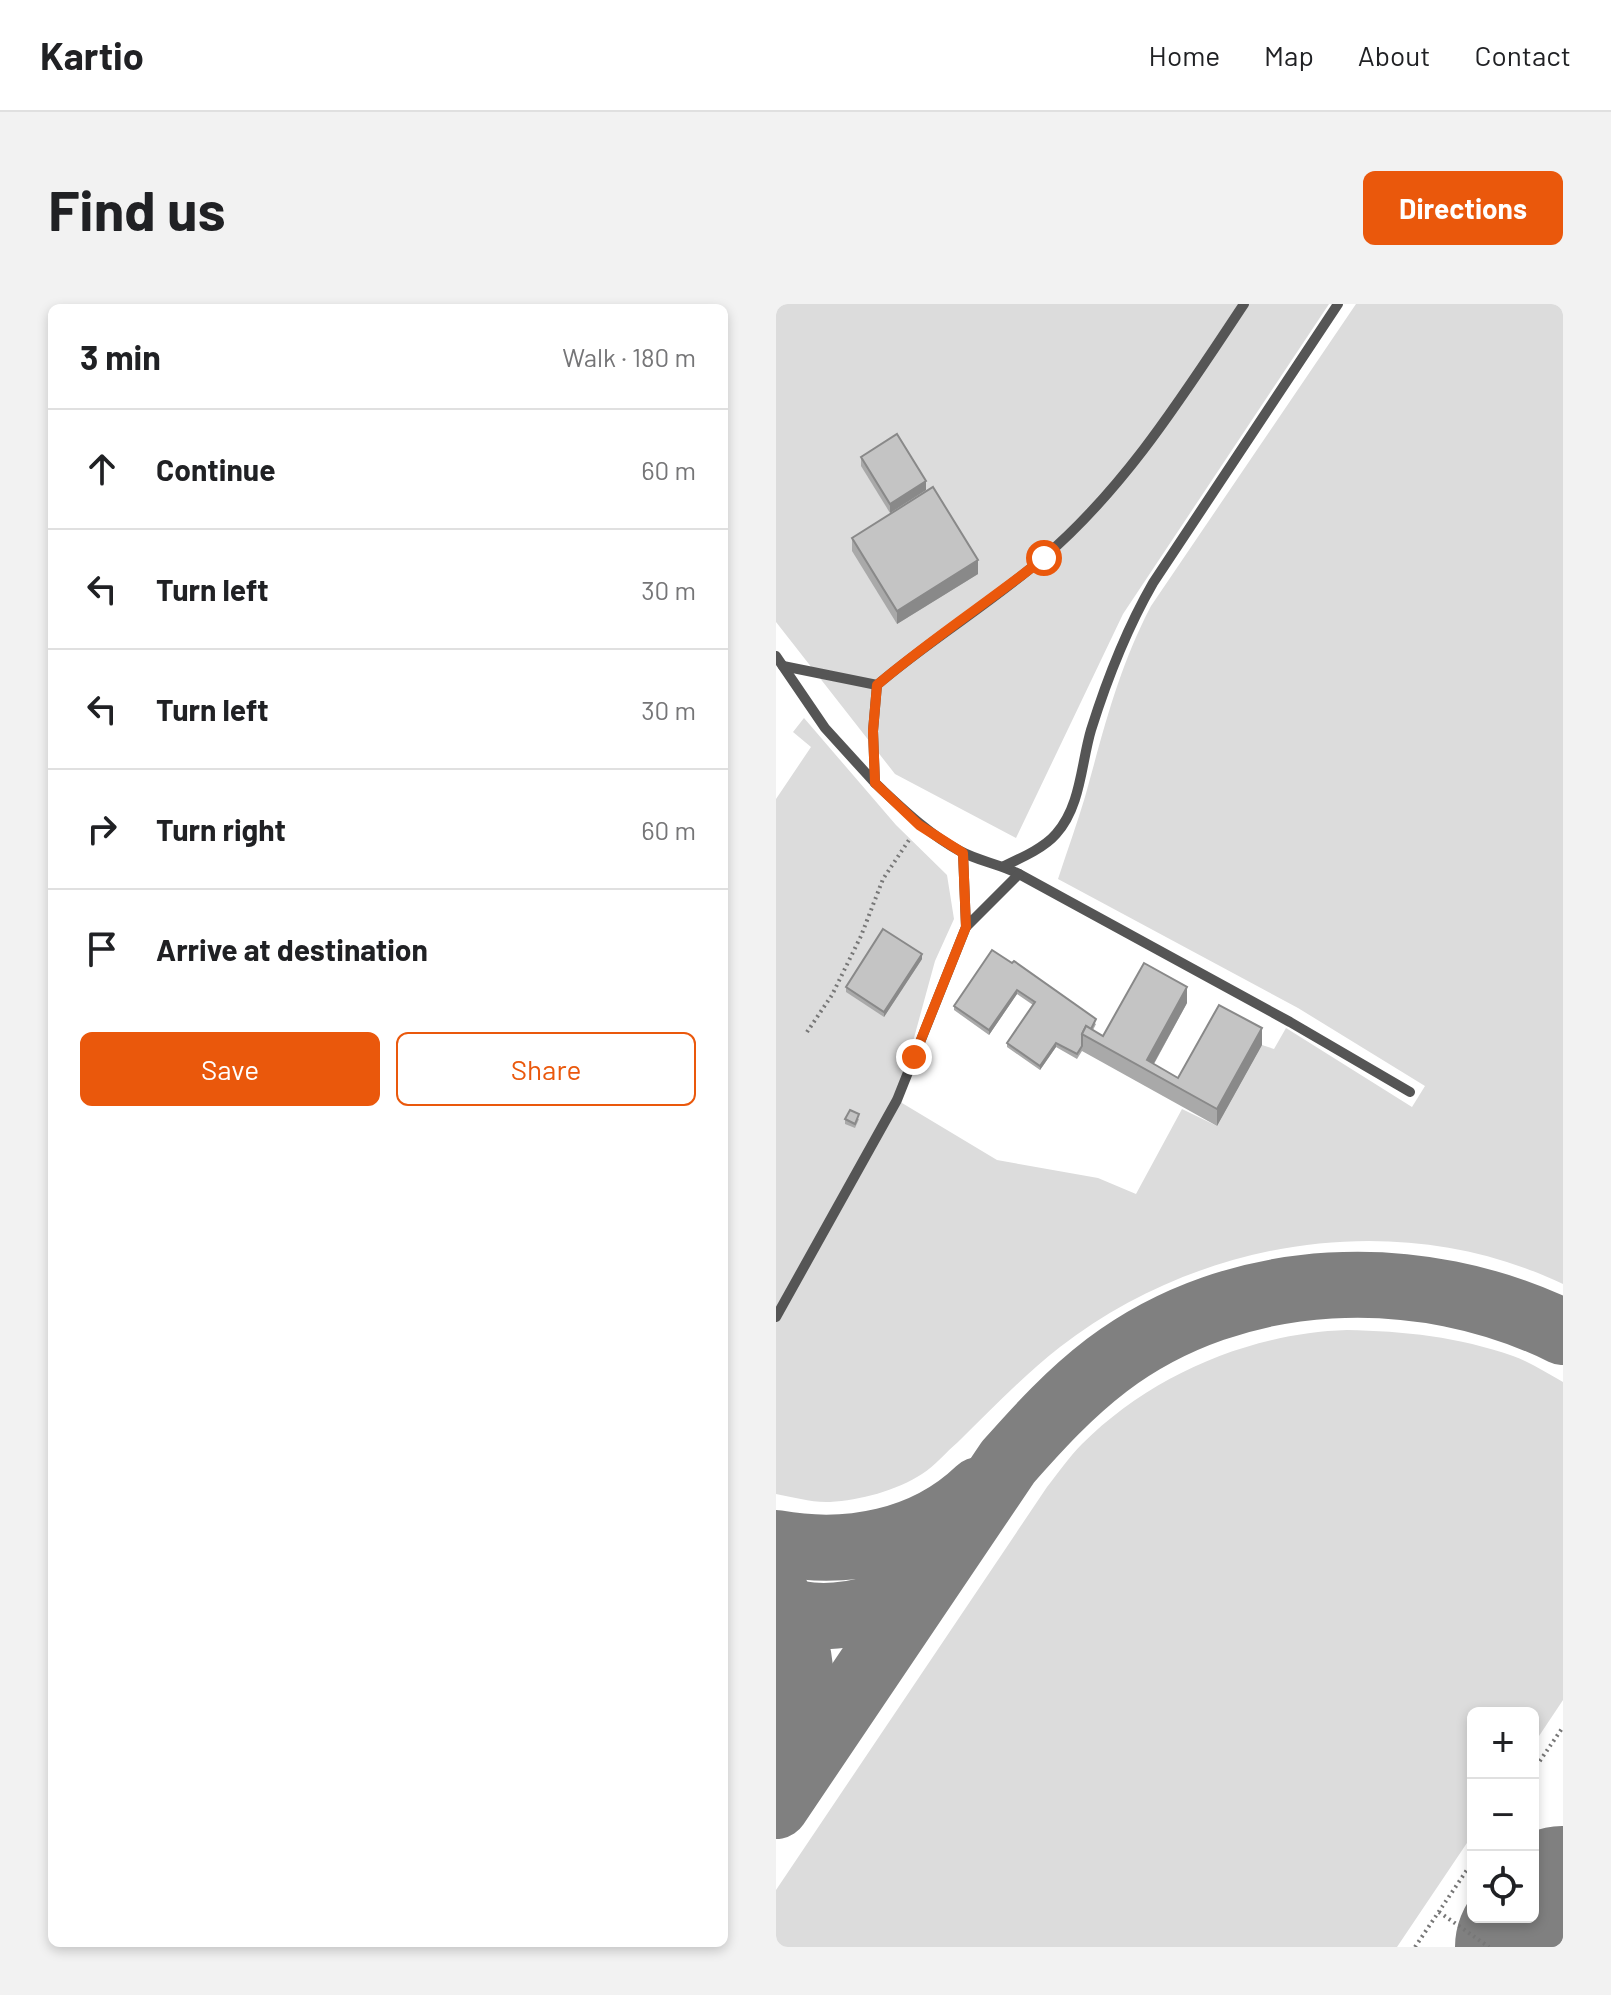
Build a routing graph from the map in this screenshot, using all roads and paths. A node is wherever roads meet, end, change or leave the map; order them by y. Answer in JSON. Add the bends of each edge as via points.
{"nodes":[{"id":1,"x":1244,"y":304,"type":"edge"},
{"id":2,"x":1338,"y":304,"type":"edge"},
{"id":3,"x":776,"y":656,"type":"edge"},
{"id":4,"x":783,"y":666,"type":"junction"},
{"id":5,"x":877,"y":685,"type":"junction"},
{"id":6,"x":875,"y":783,"type":"junction"},
{"id":7,"x":919,"y":825,"type":"junction"},
{"id":8,"x":963,"y":853,"type":"junction"},
{"id":9,"x":1004,"y":866,"type":"junction"},
{"id":10,"x":1019,"y":874,"type":"junction"},
{"id":11,"x":966,"y":927,"type":"junction"},
{"id":12,"x":807,"y":1032,"type":"dead end"},
{"id":13,"x":1410,"y":1092,"type":"dead end"},
{"id":14,"x":776,"y":1317,"type":"edge"},
{"id":15,"x":1563,"y":1727,"type":"edge"},
{"id":16,"x":1539,"y":1762,"type":"edge"},
{"id":17,"x":1467,"y":1870,"type":"edge"},
{"id":18,"x":1439,"y":1912,"type":"junction"},
{"id":19,"x":1415,"y":1947,"type":"edge"},
{"id":20,"x":1489,"y":1947,"type":"edge"}],
"edges":[{"from":1,"to":5,"type":"lane","via":[[1156,435],[1080,524],[1003,591]]},
{"from":2,"to":9,"type":"lane","via":[[1127,629],[1065,822],[1055,837]]},
{"from":3,"to":4,"type":"lane"},
{"from":4,"to":5,"type":"lane"},
{"from":4,"to":6,"type":"lane","via":[[825,728]]},
{"from":5,"to":6,"type":"lane"},
{"from":6,"to":7,"type":"lane"},
{"from":7,"to":8,"type":"lane"},
{"from":7,"to":12,"type":"path","via":[[883,879],[832,995]]},
{"from":8,"to":9,"type":"lane"},
{"from":8,"to":11,"type":"lane"},
{"from":9,"to":10,"type":"lane"},
{"from":10,"to":11,"type":"lane"},
{"from":10,"to":13,"type":"lane"},
{"from":11,"to":14,"type":"lane","via":[[897,1100]]},
{"from":15,"to":16,"type":"path"},
{"from":17,"to":18,"type":"path"},
{"from":18,"to":19,"type":"path"},
{"from":18,"to":20,"type":"path"}]}
